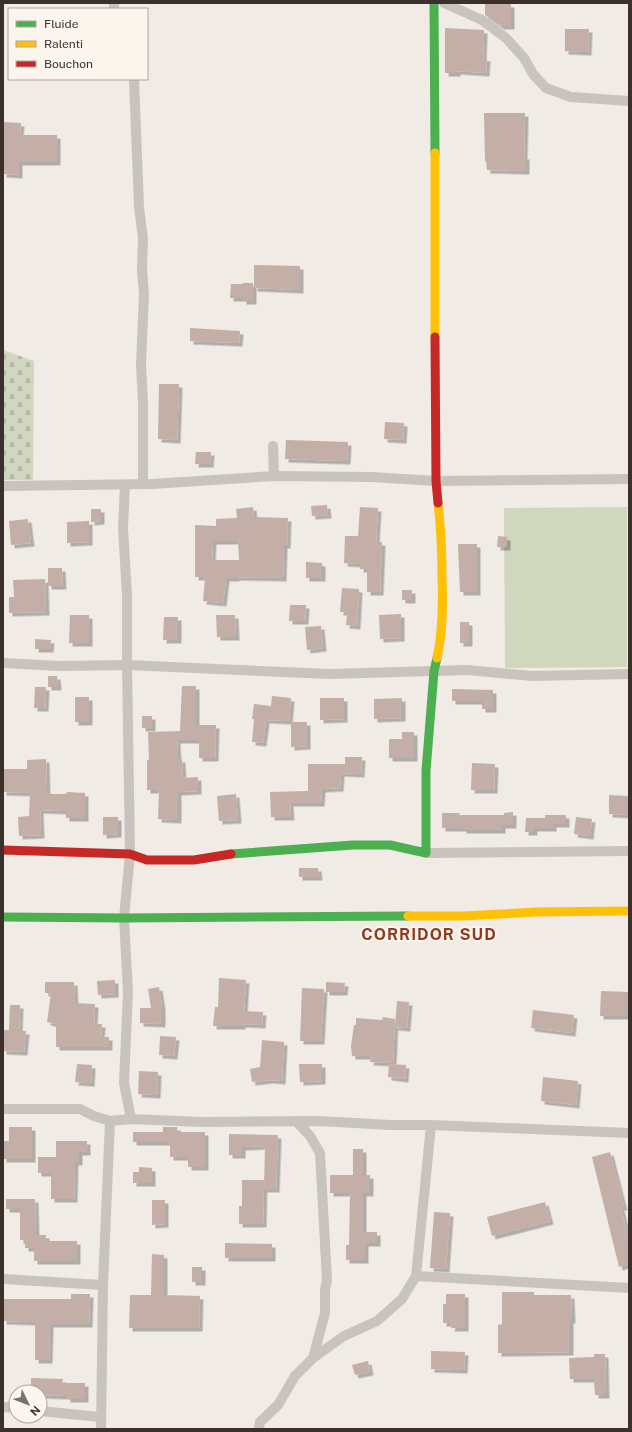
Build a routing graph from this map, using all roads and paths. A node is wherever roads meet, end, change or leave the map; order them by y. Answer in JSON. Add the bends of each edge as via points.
{"nodes":[{"id":1,"x":434,"y":3,"type":"edge"},
{"id":2,"x":444,"y":3,"type":"edge"},
{"id":3,"x":134,"y":80,"type":"edge"},
{"id":4,"x":629,"y":101,"type":"edge"},
{"id":5,"x":273,"y":446,"type":"dead end"},
{"id":6,"x":274,"y":476,"type":"junction"},
{"id":7,"x":629,"y":479,"type":"edge"},
{"id":8,"x":436,"y":482,"type":"junction"},
{"id":9,"x":143,"y":484,"type":"junction"},
{"id":10,"x":125,"y":485,"type":"junction"},
{"id":11,"x":3,"y":486,"type":"edge"},
{"id":12,"x":3,"y":663,"type":"edge"},
{"id":13,"x":127,"y":665,"type":"junction"},
{"id":14,"x":434,"y":671,"type":"junction"},
{"id":15,"x":629,"y":674,"type":"edge"},
{"id":16,"x":3,"y":850,"type":"edge"},
{"id":17,"x":629,"y":851,"type":"edge"},
{"id":18,"x":426,"y":853,"type":"junction"},
{"id":19,"x":130,"y":854,"type":"junction"},
{"id":20,"x":629,"y":911,"type":"edge"},
{"id":21,"x":3,"y":917,"type":"edge"},
{"id":22,"x":124,"y":918,"type":"junction"},
{"id":23,"x":3,"y":1109,"type":"edge"},
{"id":24,"x":131,"y":1119,"type":"junction"},
{"id":25,"x":110,"y":1121,"type":"junction"},
{"id":26,"x":296,"y":1121,"type":"junction"},
{"id":27,"x":431,"y":1125,"type":"junction"},
{"id":28,"x":629,"y":1133,"type":"edge"},
{"id":29,"x":416,"y":1276,"type":"junction"},
{"id":30,"x":3,"y":1279,"type":"edge"},
{"id":31,"x":102,"y":1285,"type":"junction"},
{"id":32,"x":629,"y":1288,"type":"edge"},
{"id":33,"x":314,"y":1358,"type":"junction"},
{"id":34,"x":48,"y":1412,"type":"edge"},
{"id":35,"x":100,"y":1417,"type":"junction"},
{"id":36,"x":101,"y":1429,"type":"edge"},
{"id":37,"x":259,"y":1429,"type":"edge"}],
"edges":[{"from":1,"to":8,"type":"main road"},
{"from":2,"to":4,"type":"street","via":[[482,20],[506,38],[546,88],[571,97]]},
{"from":3,"to":9,"type":"street","via":[[139,207],[143,239]]},
{"from":5,"to":6,"type":"street"},
{"from":6,"to":8,"type":"street","via":[[371,477]]},
{"from":6,"to":9,"type":"street"},
{"from":7,"to":8,"type":"street"},
{"from":8,"to":14,"type":"main road","via":[[441,529],[443,617]]},
{"from":9,"to":10,"type":"street"},
{"from":10,"to":11,"type":"street"},
{"from":10,"to":13,"type":"street","via":[[123,528],[127,595]]},
{"from":12,"to":13,"type":"street","via":[[59,666]]},
{"from":13,"to":14,"type":"street","via":[[330,674]]},
{"from":13,"to":19,"type":"street"},
{"from":14,"to":15,"type":"street","via":[[466,670],[532,676]]},
{"from":14,"to":18,"type":"main road","via":[[426,771]]},
{"from":16,"to":19,"type":"main road"},
{"from":17,"to":18,"type":"street"},
{"from":18,"to":19,"type":"main road","via":[[390,845],[353,845],[222,855],[194,860],[147,860]]},
{"from":19,"to":22,"type":"street"},
{"from":20,"to":22,"type":"main road","via":[[463,916]]},
{"from":21,"to":22,"type":"main road"},
{"from":22,"to":24,"type":"street","via":[[128,992],[124,1083]]},
{"from":23,"to":25,"type":"street","via":[[80,1109]]},
{"from":24,"to":25,"type":"street"},
{"from":24,"to":26,"type":"street","via":[[202,1122]]},
{"from":25,"to":31,"type":"street"},
{"from":26,"to":27,"type":"street"},
{"from":26,"to":33,"type":"street","via":[[310,1136],[320,1153],[327,1280],[325,1313]]},
{"from":27,"to":28,"type":"street"},
{"from":27,"to":29,"type":"street"},
{"from":29,"to":32,"type":"street"},
{"from":29,"to":33,"type":"street","via":[[402,1299],[377,1321],[344,1336]]},
{"from":30,"to":31,"type":"street"},
{"from":31,"to":35,"type":"street"},
{"from":33,"to":37,"type":"street","via":[[295,1376],[278,1405],[260,1422]]},
{"from":34,"to":35,"type":"street"},
{"from":35,"to":36,"type":"street"}]}
